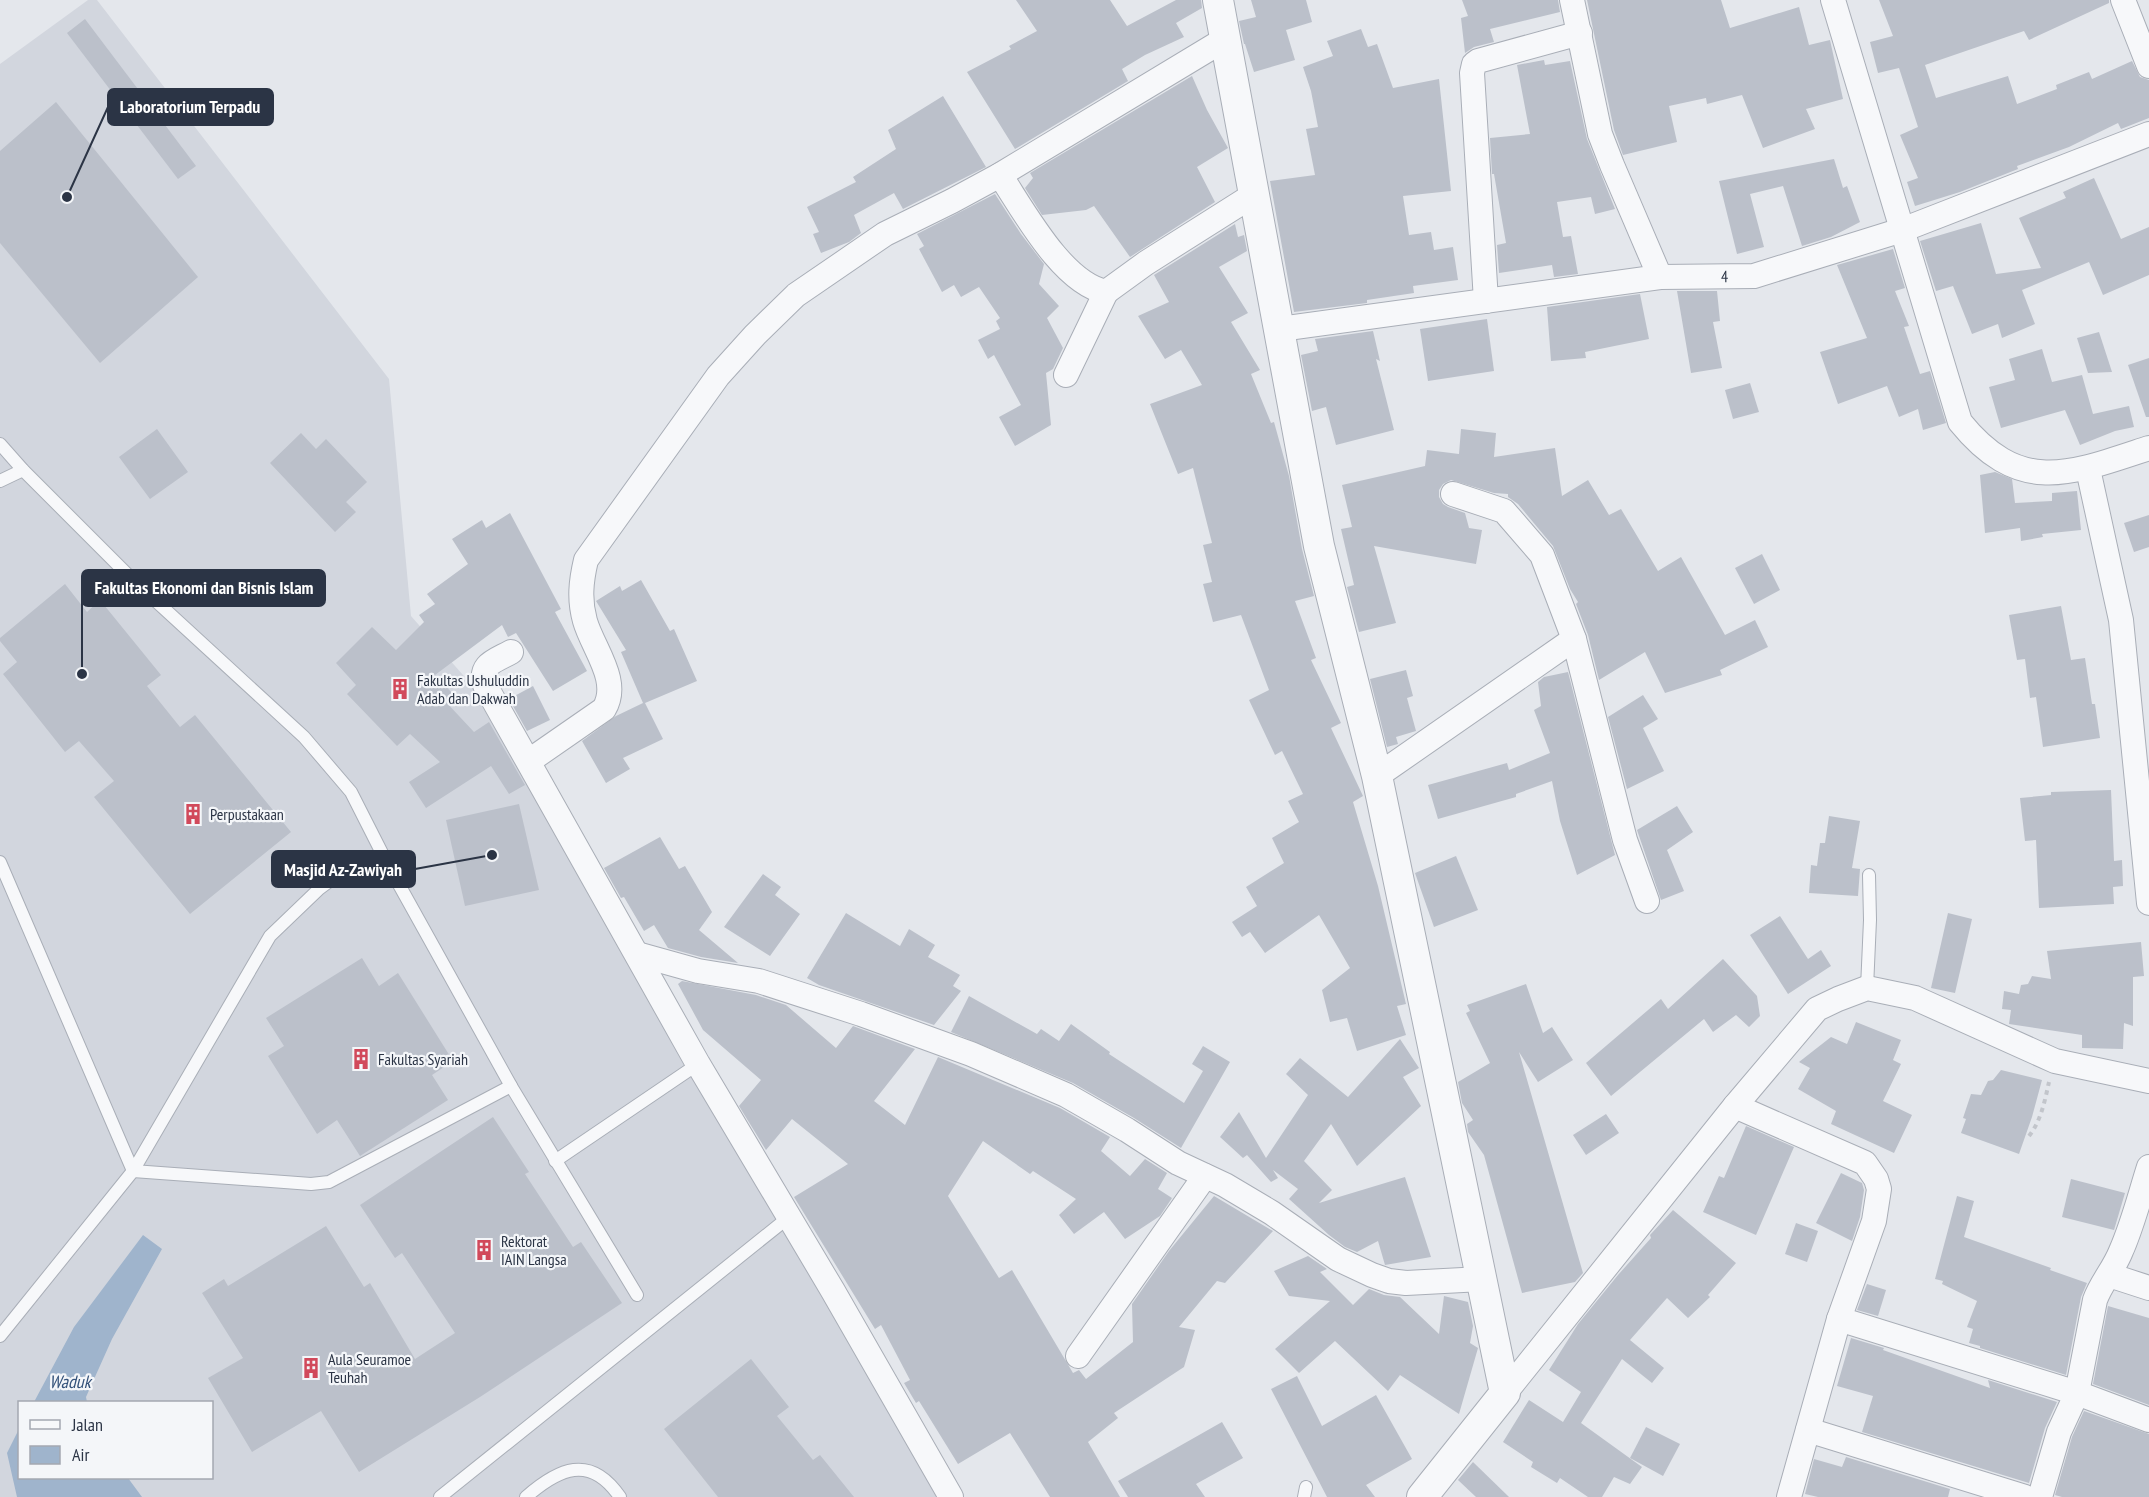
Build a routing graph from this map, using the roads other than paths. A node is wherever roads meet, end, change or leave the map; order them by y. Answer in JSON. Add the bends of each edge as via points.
{"nodes":[{"id":1,"x":1218,"y":0,"type":"edge"},
{"id":2,"x":1572,"y":0,"type":"edge"},
{"id":3,"x":1833,"y":0,"type":"edge"},
{"id":4,"x":2123,"y":0,"type":"edge"},
{"id":5,"x":1580,"y":33,"type":"junction"},
{"id":6,"x":1227,"y":38,"type":"junction"},
{"id":7,"x":2149,"y":66,"type":"edge"},
{"id":8,"x":2149,"y":134,"type":"edge"},
{"id":9,"x":1000,"y":175,"type":"junction"},
{"id":10,"x":1255,"y":194,"type":"junction"},
{"id":11,"x":1902,"y":230,"type":"junction"},
{"id":12,"x":1660,"y":278,"type":"junction"},
{"id":13,"x":1106,"y":292,"type":"junction"},
{"id":14,"x":1486,"y":301,"type":"junction"},
{"id":15,"x":1280,"y":329,"type":"junction"},
{"id":16,"x":1066,"y":375,"type":"dead end"},
{"id":17,"x":0,"y":444,"type":"edge"},
{"id":18,"x":2149,"y":448,"type":"edge"},
{"id":19,"x":2088,"y":469,"type":"junction"},
{"id":20,"x":23,"y":470,"type":"junction"},
{"id":21,"x":0,"y":481,"type":"edge"},
{"id":22,"x":1453,"y":494,"type":"dead end"},
{"id":23,"x":1574,"y":639,"type":"junction"},
{"id":24,"x":511,"y":652,"type":"dead end"},
{"id":25,"x":529,"y":761,"type":"junction"},
{"id":26,"x":1377,"y":776,"type":"junction"},
{"id":27,"x":2147,"y":845,"type":"edge"},
{"id":28,"x":0,"y":861,"type":"edge"},
{"id":29,"x":387,"y":863,"type":"junction"},
{"id":30,"x":1869,"y":875,"type":"dead end"},
{"id":31,"x":1647,"y":901,"type":"dead end"},
{"id":32,"x":2149,"y":903,"type":"edge"},
{"id":33,"x":637,"y":954,"type":"junction"},
{"id":34,"x":1867,"y":988,"type":"junction"},
{"id":35,"x":698,"y":1064,"type":"junction"},
{"id":36,"x":2149,"y":1081,"type":"edge"},
{"id":37,"x":511,"y":1086,"type":"junction"},
{"id":38,"x":1734,"y":1106,"type":"junction"},
{"id":39,"x":555,"y":1161,"type":"junction"},
{"id":40,"x":2149,"y":1167,"type":"edge"},
{"id":41,"x":133,"y":1171,"type":"junction"},
{"id":42,"x":1205,"y":1176,"type":"junction"},
{"id":43,"x":789,"y":1217,"type":"junction"},
{"id":44,"x":2109,"y":1275,"type":"junction"},
{"id":45,"x":1482,"y":1280,"type":"junction"},
{"id":46,"x":2149,"y":1288,"type":"edge"},
{"id":47,"x":637,"y":1295,"type":"dead end"},
{"id":48,"x":1839,"y":1319,"type":"junction"},
{"id":49,"x":0,"y":1336,"type":"edge"},
{"id":50,"x":1078,"y":1356,"type":"dead end"},
{"id":51,"x":1505,"y":1393,"type":"junction"},
{"id":52,"x":2077,"y":1393,"type":"junction"},
{"id":53,"x":2149,"y":1420,"type":"edge"},
{"id":54,"x":1808,"y":1430,"type":"junction"},
{"id":55,"x":440,"y":1497,"type":"edge"},
{"id":56,"x":526,"y":1497,"type":"edge"},
{"id":57,"x":620,"y":1497,"type":"edge"},
{"id":58,"x":951,"y":1497,"type":"edge"},
{"id":59,"x":1422,"y":1497,"type":"edge"},
{"id":60,"x":1789,"y":1497,"type":"edge"},
{"id":61,"x":2025,"y":1497,"type":"edge"},
{"id":62,"x":2040,"y":1497,"type":"edge"}],
"edges":[{"from":1,"to":6,"type":"street"},
{"from":2,"to":5,"type":"street"},
{"from":3,"to":11,"type":"street"},
{"from":4,"to":7,"type":"street"},
{"from":5,"to":12,"type":"street","via":[[1600,134]]},
{"from":5,"to":14,"type":"street","via":[[1474,64]]},
{"from":6,"to":9,"type":"street"},
{"from":6,"to":10,"type":"street"},
{"from":8,"to":11,"type":"street","name":"4"},
{"from":9,"to":13,"type":"street","via":[[1062,265],[1086,285]]},
{"from":9,"to":25,"type":"street","via":[[885,234],[796,296],[718,376],[586,560],[580,588],[584,619],[604,668],[610,700],[604,709]]},
{"from":10,"to":13,"type":"street"},
{"from":10,"to":15,"type":"street"},
{"from":11,"to":12,"type":"street","name":"4","via":[[1754,276]]},
{"from":11,"to":19,"type":"street","via":[[1960,422],[1991,454],[2025,471]]},
{"from":12,"to":14,"type":"street","name":"4"},
{"from":13,"to":16,"type":"street"},
{"from":14,"to":15,"type":"street","name":"4"},
{"from":15,"to":26,"type":"street","via":[[1319,546]]},
{"from":17,"to":20,"type":"lane"},
{"from":18,"to":19,"type":"street"},
{"from":19,"to":27,"type":"street","via":[[2121,620]]},
{"from":20,"to":21,"type":"lane"},
{"from":20,"to":29,"type":"lane","via":[[133,580],[304,737],[351,792]]},
{"from":22,"to":23,"type":"street","via":[[1504,511],[1542,555]]},
{"from":23,"to":26,"type":"street"},
{"from":23,"to":31,"type":"street","via":[[1625,840]]},
{"from":24,"to":25,"type":"street","via":[[486,667],[483,676]]},
{"from":25,"to":33,"type":"street"},
{"from":26,"to":45,"type":"street"},
{"from":27,"to":32,"type":"street"},
{"from":28,"to":41,"type":"lane"},
{"from":29,"to":37,"type":"lane"},
{"from":29,"to":41,"type":"lane","via":[[358,860],[319,889],[270,936]]},
{"from":30,"to":34,"type":"lane"},
{"from":33,"to":35,"type":"street"},
{"from":33,"to":42,"type":"street","via":[[759,981],[971,1054],[1066,1095]]},
{"from":34,"to":36,"type":"street","via":[[1915,998],[2055,1061]]},
{"from":34,"to":38,"type":"street","via":[[1817,1010]]},
{"from":35,"to":39,"type":"lane"},
{"from":35,"to":43,"type":"street"},
{"from":37,"to":39,"type":"lane"},
{"from":37,"to":41,"type":"lane","via":[[329,1182],[311,1184]]},
{"from":38,"to":48,"type":"street","via":[[1865,1163],[1876,1179],[1879,1189],[1874,1221]]},
{"from":38,"to":51,"type":"street"},
{"from":39,"to":47,"type":"lane"},
{"from":40,"to":44,"type":"street","via":[[2122,1250]]},
{"from":41,"to":49,"type":"lane"},
{"from":42,"to":45,"type":"street","via":[[1272,1213],[1338,1259],[1372,1275],[1406,1283]]},
{"from":42,"to":50,"type":"street"},
{"from":43,"to":55,"type":"lane"},
{"from":43,"to":58,"type":"street"},
{"from":44,"to":46,"type":"street"},
{"from":44,"to":52,"type":"street","via":[[2095,1300]]},
{"from":45,"to":51,"type":"street"},
{"from":48,"to":52,"type":"street"},
{"from":48,"to":54,"type":"street"},
{"from":51,"to":59,"type":"street"},
{"from":52,"to":53,"type":"street"},
{"from":52,"to":62,"type":"street","via":[[2059,1432]]},
{"from":54,"to":60,"type":"street"},
{"from":54,"to":61,"type":"street"},
{"from":56,"to":57,"type":"lane","via":[[562,1471],[582,1469],[598,1476]]}]}
